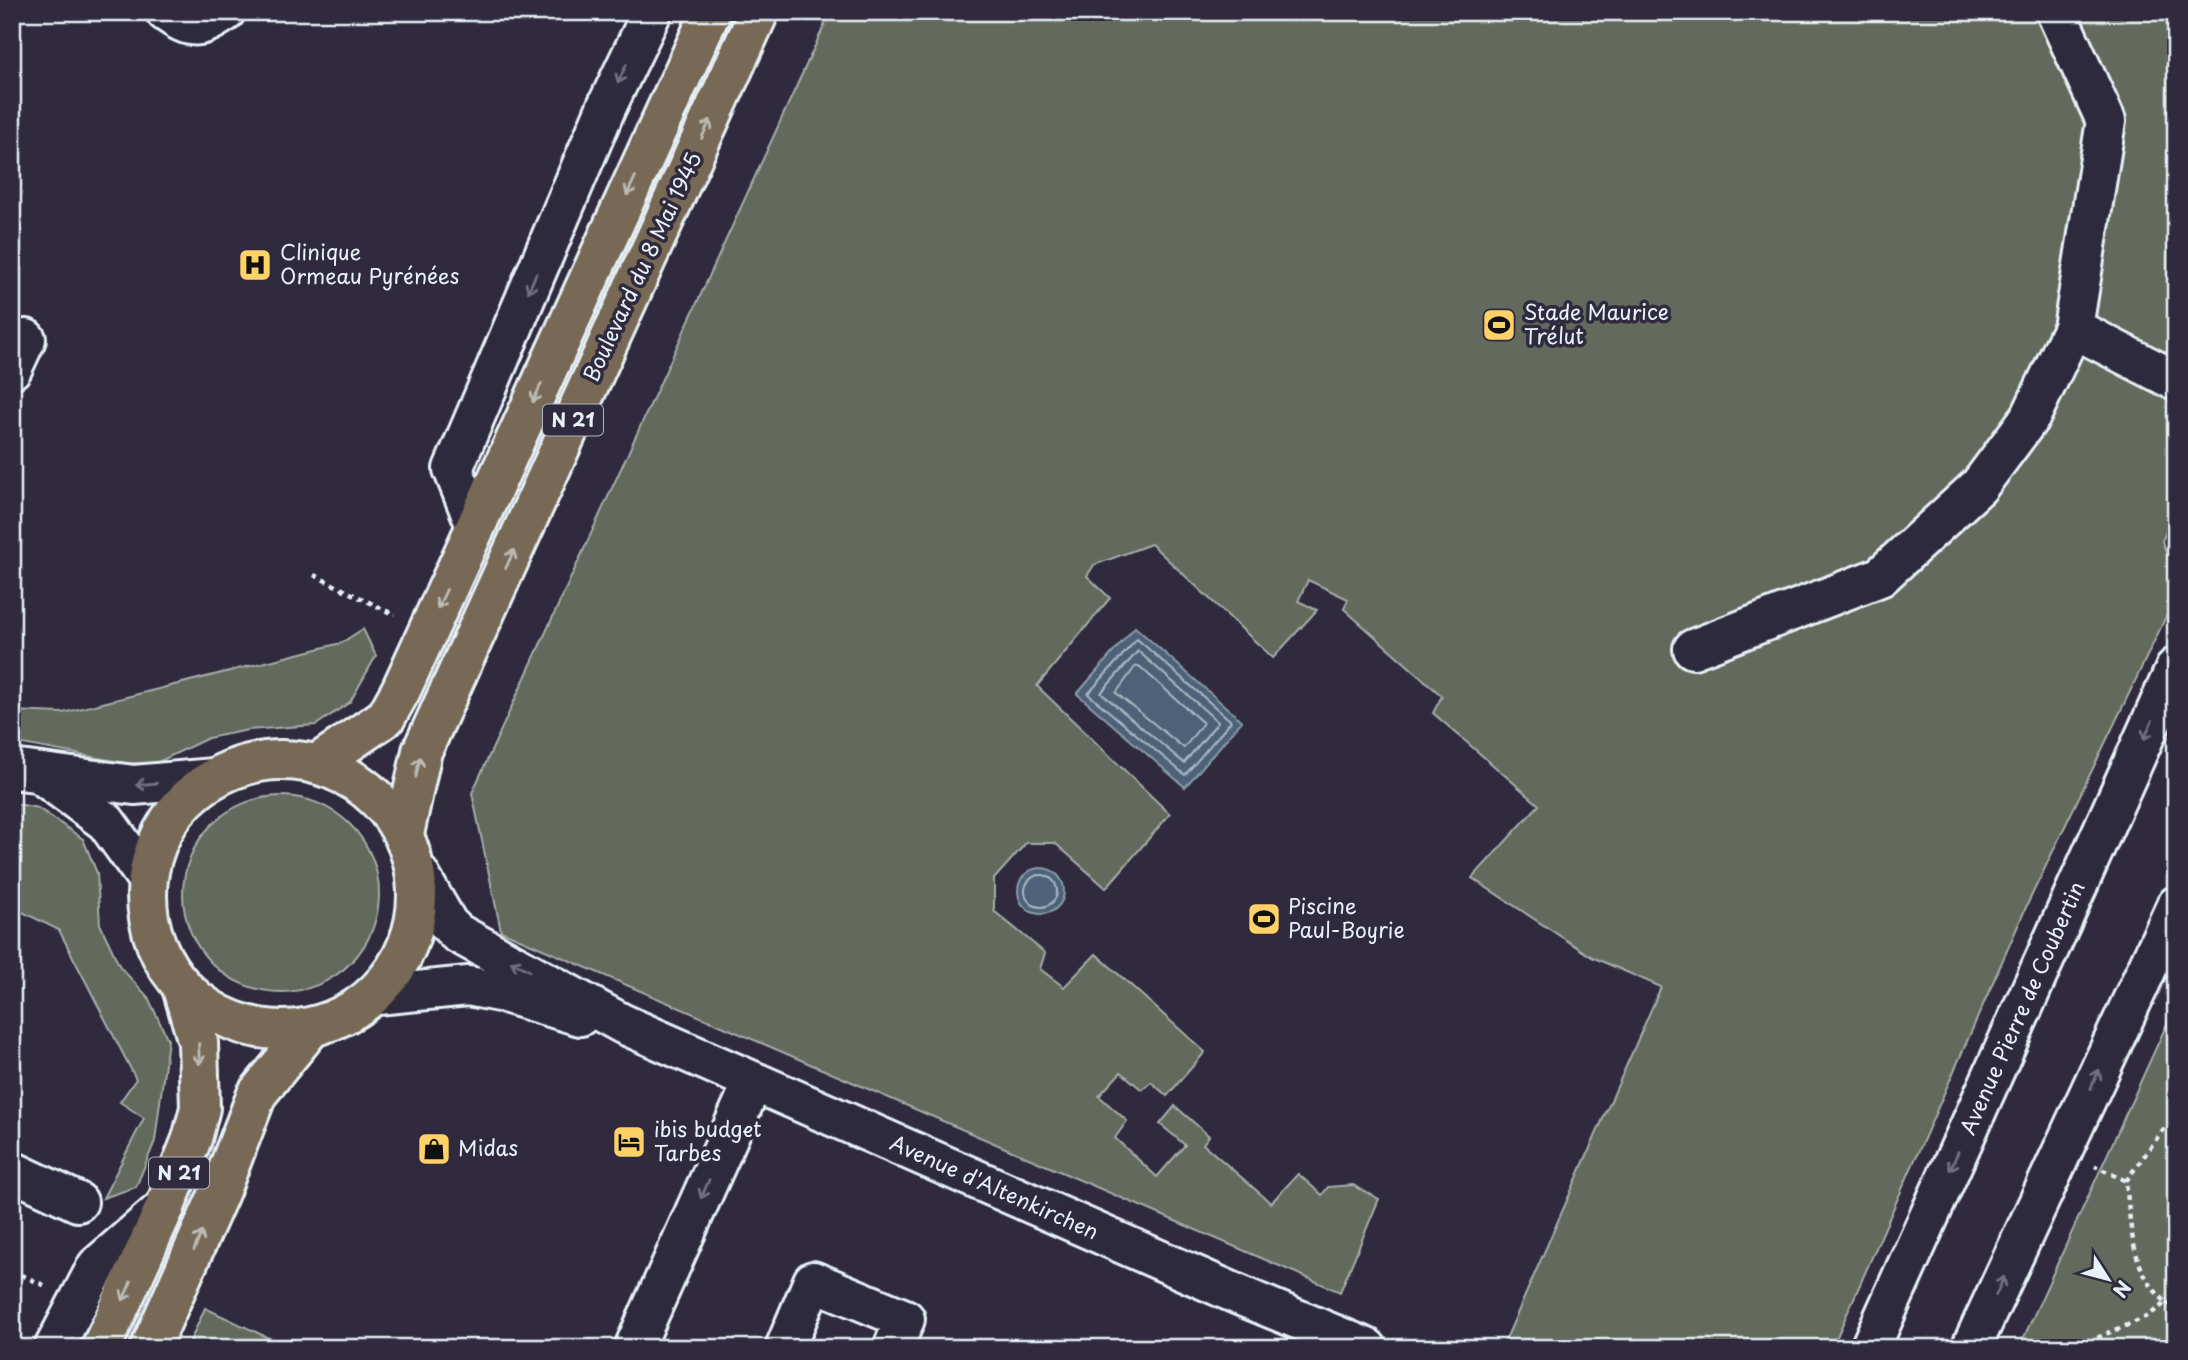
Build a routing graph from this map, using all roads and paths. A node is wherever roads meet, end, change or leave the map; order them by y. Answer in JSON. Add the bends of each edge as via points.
{"nodes":[{"id":1,"x":166,"y":12,"type":"edge"},
{"id":2,"x":225,"y":12,"type":"edge"},
{"id":3,"x":652,"y":12,"type":"edge"},
{"id":4,"x":711,"y":12,"type":"edge"},
{"id":5,"x":759,"y":12,"type":"edge"},
{"id":6,"x":2056,"y":12,"type":"edge"},
{"id":7,"x":2073,"y":328,"type":"junction"},
{"id":8,"x":2176,"y":381,"type":"edge"},
{"id":9,"x":476,"y":526,"type":"junction"},
{"id":10,"x":314,"y":575,"type":"dead end"},
{"id":11,"x":405,"y":620,"type":"dead end"},
{"id":12,"x":1693,"y":649,"type":"dead end"},
{"id":13,"x":2176,"y":667,"type":"edge"},
{"id":14,"x":317,"y":764,"type":"junction"},
{"id":15,"x":25,"y":771,"type":"edge"},
{"id":16,"x":214,"y":778,"type":"junction"},
{"id":17,"x":404,"y":834,"type":"junction"},
{"id":18,"x":419,"y":874,"type":"junction"},
{"id":19,"x":147,"y":879,"type":"junction"},
{"id":20,"x":2176,"y":906,"type":"edge"},
{"id":21,"x":182,"y":988,"type":"junction"},
{"id":22,"x":377,"y":995,"type":"junction"},
{"id":23,"x":623,"y":1024,"type":"junction"},
{"id":24,"x":310,"y":1029,"type":"junction"},
{"id":25,"x":753,"y":1082,"type":"junction"},
{"id":26,"x":2176,"y":1118,"type":"edge"},
{"id":27,"x":2063,"y":1150,"type":"junction"},
{"id":28,"x":12,"y":1171,"type":"edge"},
{"id":29,"x":2126,"y":1181,"type":"junction"},
{"id":30,"x":78,"y":1202,"type":"dead end"},
{"id":31,"x":165,"y":1206,"type":"junction"},
{"id":32,"x":12,"y":1271,"type":"edge"},
{"id":33,"x":56,"y":1290,"type":"dead end"},
{"id":34,"x":2166,"y":1302,"type":"junction"},
{"id":35,"x":2176,"y":1310,"type":"edge"},
{"id":36,"x":54,"y":1348,"type":"edge"},
{"id":37,"x":101,"y":1348,"type":"edge"},
{"id":38,"x":150,"y":1348,"type":"edge"},
{"id":39,"x":634,"y":1348,"type":"edge"},
{"id":40,"x":785,"y":1348,"type":"edge"},
{"id":41,"x":893,"y":1348,"type":"edge"},
{"id":42,"x":1367,"y":1348,"type":"edge"},
{"id":43,"x":1870,"y":1348,"type":"edge"},
{"id":44,"x":1971,"y":1348,"type":"edge"},
{"id":45,"x":2080,"y":1348,"type":"edge"}],
"edges":[{"from":1,"to":2,"type":"street","via":[[185,25],[204,26]]},
{"from":3,"to":9,"type":"street","one_way":true,"via":[[606,108],[453,469]]},
{"from":4,"to":9,"type":"main road","name":"Boulevard du 8 Mai 1945","number":"N 21","one_way":true},
{"from":17,"to":5,"type":"main road","name":"Boulevard du 8 Mai 1945","number":"N 21","one_way":true,"via":[[422,751]]},
{"from":6,"to":7,"type":"street","via":[[2106,121]]},
{"from":7,"to":8,"type":"street"},
{"from":7,"to":12,"type":"street","via":[[2031,416],[1979,486],[1880,577]]},
{"from":9,"to":14,"type":"main road","name":"Boulevard du 8 Mai 1945","number":"N 21","one_way":true,"via":[[386,717]]},
{"from":10,"to":11,"type":"path"},
{"from":13,"to":43,"type":"street","name":"Avenue Pierre de Coubertin","one_way":true},
{"from":14,"to":16,"type":"main road","via":[[282,759],[247,764]]},
{"from":14,"to":17,"type":"main road","via":[[362,786],[382,803]]},
{"from":16,"to":15,"type":"street","one_way":true,"via":[[134,785]]},
{"from":15,"to":19,"type":"street","via":[[106,822]]},
{"from":16,"to":19,"type":"main road","via":[[182,804],[159,839]]},
{"from":17,"to":18,"type":"main road"},
{"from":18,"to":22,"type":"main road","via":[[414,929],[397,968]]},
{"from":23,"to":18,"type":"street","name":"Avenue d'Altenkirchen","one_way":true,"via":[[457,933]]},
{"from":19,"to":21,"type":"main road","via":[[148,918],[160,956]]},
{"from":27,"to":20,"type":"street","one_way":true},
{"from":21,"to":24,"type":"main road","via":[[219,1017],[263,1030]]},
{"from":21,"to":31,"type":"main road","number":"N 21","one_way":true,"via":[[198,1042],[200,1108]]},
{"from":22,"to":23,"type":"street","name":"Avenue d'Altenkirchen","via":[[468,986],[564,1014]]},
{"from":22,"to":24,"type":"main road","via":[[341,1018]]},
{"from":23,"to":25,"type":"street","name":"Avenue d'Altenkirchen"},
{"from":38,"to":24,"type":"main road","number":"N 21","one_way":true,"via":[[257,1094]]},
{"from":25,"to":39,"type":"street","one_way":true},
{"from":25,"to":42,"type":"street","name":"Avenue d'Altenkirchen"},
{"from":26,"to":29,"type":"path"},
{"from":27,"to":29,"type":"path"},
{"from":44,"to":27,"type":"street","one_way":true},
{"from":28,"to":30,"type":"street"},
{"from":29,"to":34,"type":"path","via":[[2134,1255],[2154,1292]]},
{"from":31,"to":36,"type":"street","via":[[97,1266]]},
{"from":31,"to":37,"type":"main road","number":"N 21","one_way":true},
{"from":32,"to":33,"type":"path"},
{"from":34,"to":35,"type":"path"},
{"from":34,"to":45,"type":"path","via":[[2147,1319],[2100,1334]]},
{"from":40,"to":41,"type":"street","via":[[813,1281],[905,1319]]}]}
